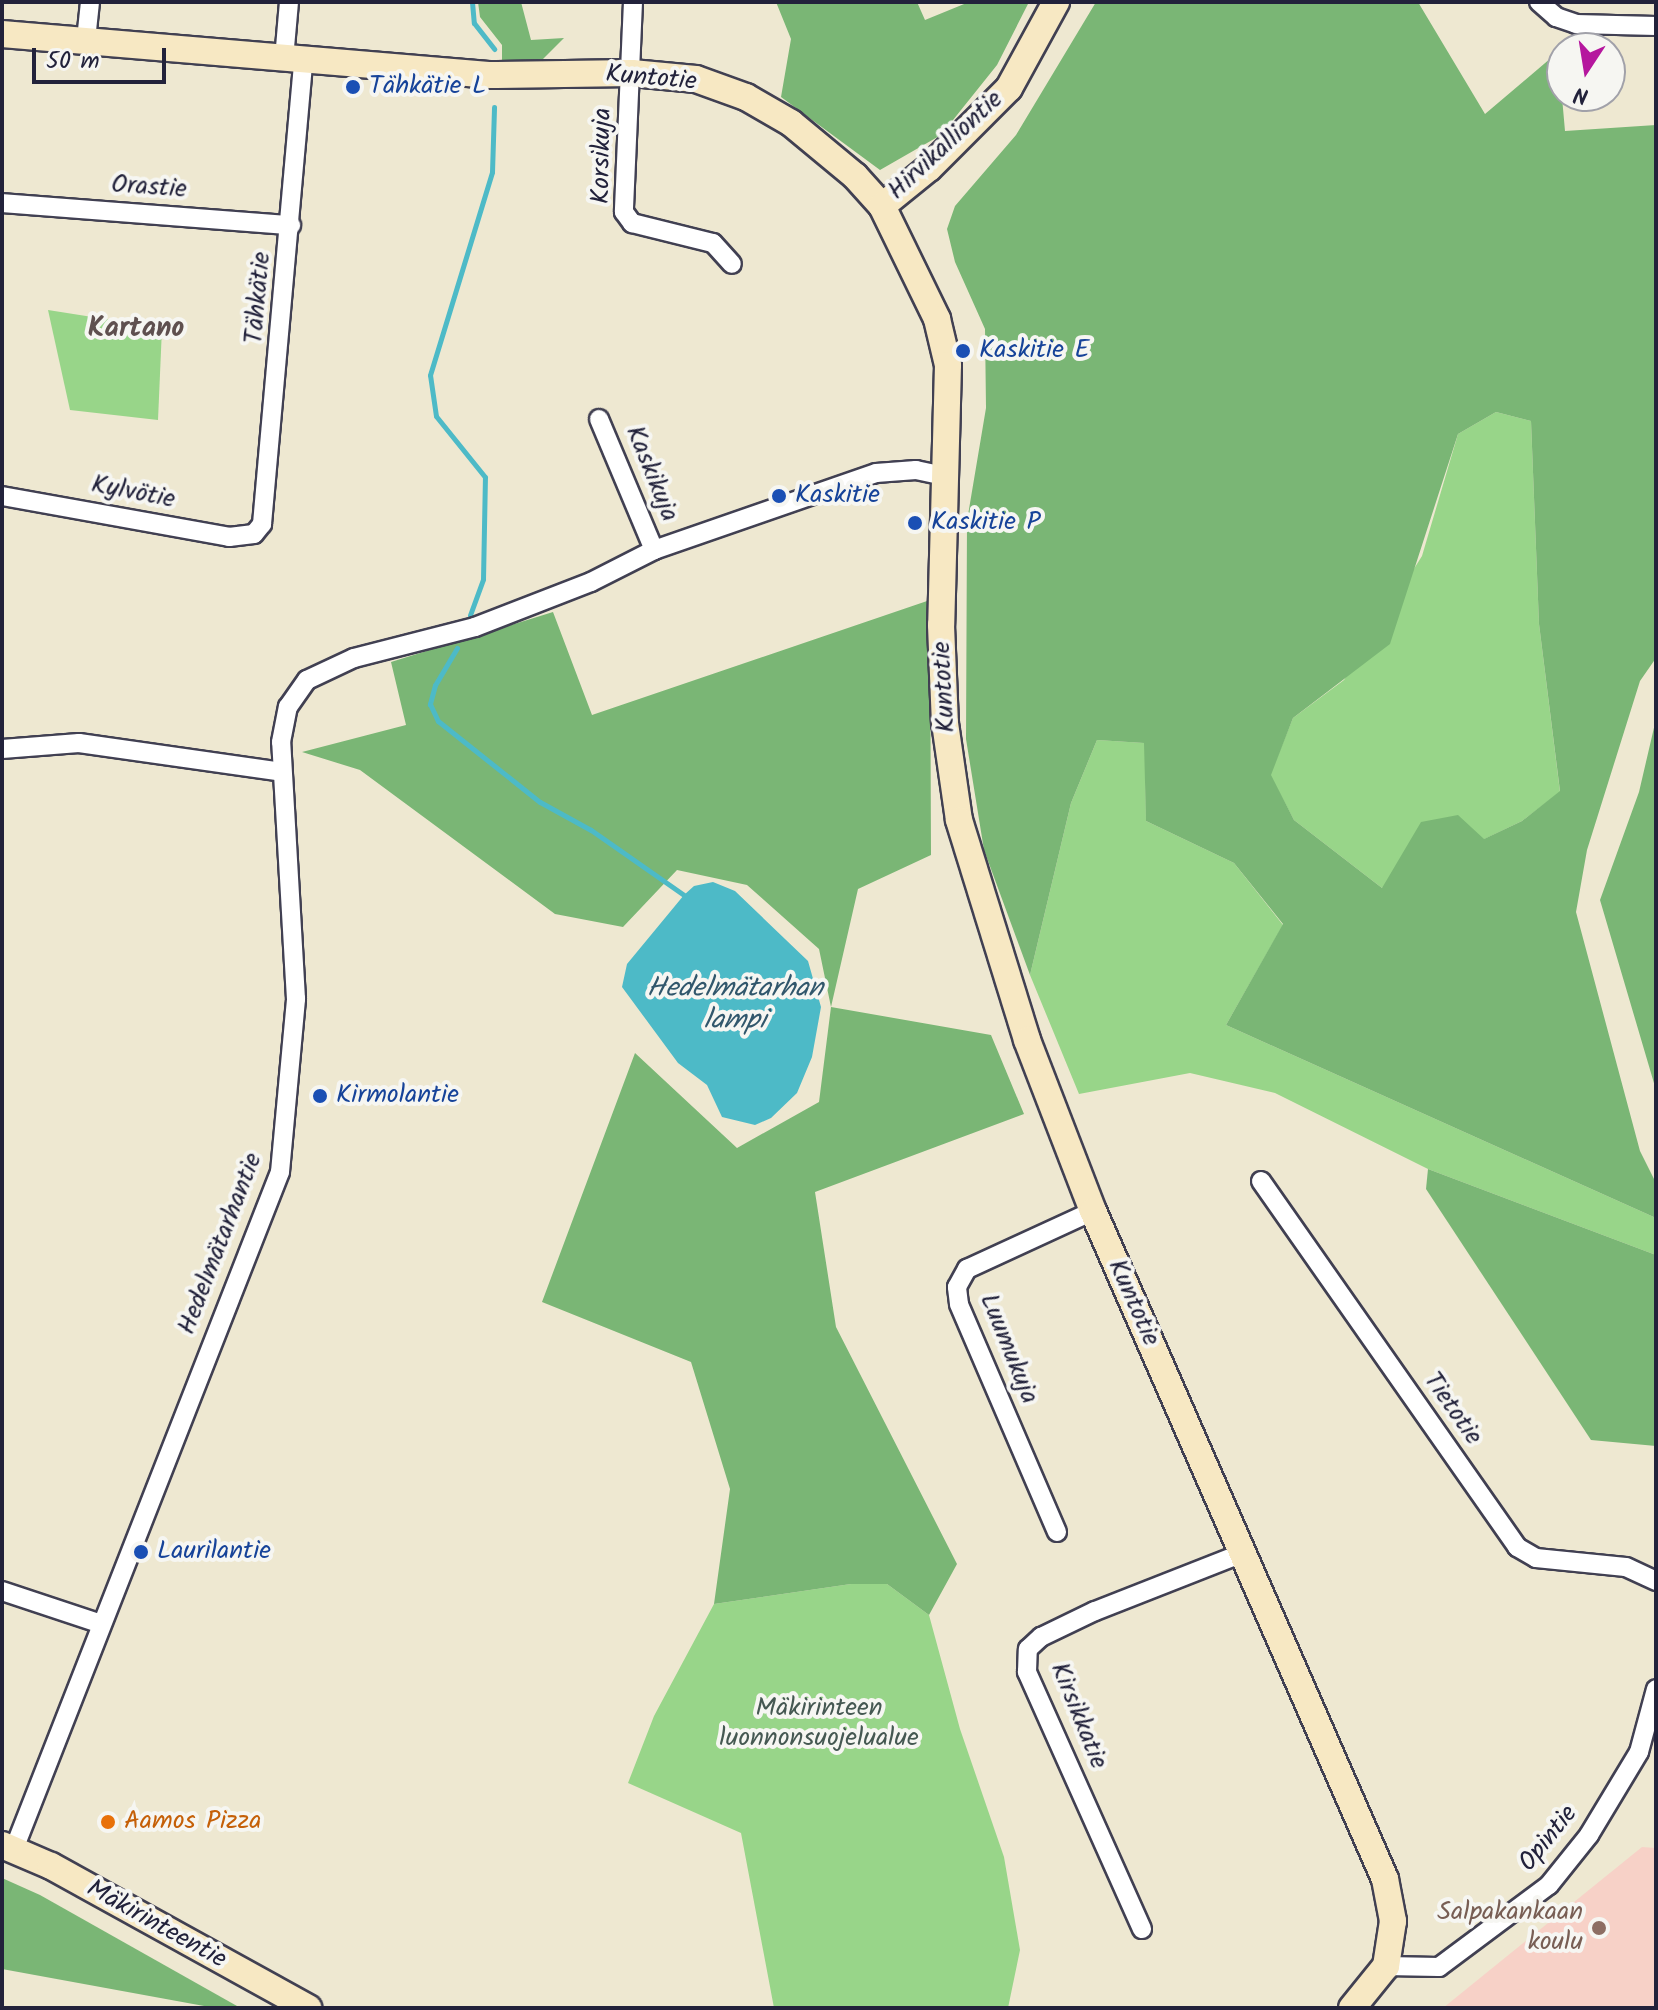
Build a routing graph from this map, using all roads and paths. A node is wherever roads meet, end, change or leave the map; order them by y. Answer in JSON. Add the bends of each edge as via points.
{"nodes":[{"id":1,"x":90,"y":2,"type":"edge"},
{"id":2,"x":289,"y":2,"type":"edge"},
{"id":3,"x":633,"y":2,"type":"edge"},
{"id":4,"x":1056,"y":2,"type":"edge"},
{"id":5,"x":1539,"y":2,"type":"edge"},
{"id":6,"x":1656,"y":26,"type":"edge"},
{"id":7,"x":2,"y":34,"type":"edge"},
{"id":8,"x":86,"y":40,"type":"junction"},
{"id":9,"x":294,"y":61,"type":"junction"},
{"id":10,"x":632,"y":73,"type":"junction"},
{"id":11,"x":2,"y":203,"type":"edge"},
{"id":12,"x":882,"y":206,"type":"junction"},
{"id":13,"x":291,"y":225,"type":"junction"},
{"id":14,"x":732,"y":264,"type":"dead end"},
{"id":15,"x":599,"y":419,"type":"dead end"},
{"id":16,"x":945,"y":476,"type":"junction"},
{"id":17,"x":2,"y":496,"type":"edge"},
{"id":18,"x":254,"y":534,"type":"joint"},
{"id":19,"x":654,"y":550,"type":"junction"},
{"id":20,"x":2,"y":749,"type":"edge"},
{"id":21,"x":282,"y":772,"type":"junction"},
{"id":22,"x":1261,"y":1181,"type":"dead end"},
{"id":23,"x":1093,"y":1211,"type":"junction"},
{"id":24,"x":1057,"y":1532,"type":"dead end"},
{"id":25,"x":1243,"y":1553,"type":"junction"},
{"id":26,"x":1656,"y":1581,"type":"edge"},
{"id":27,"x":2,"y":1591,"type":"edge"},
{"id":28,"x":101,"y":1624,"type":"junction"},
{"id":29,"x":1655,"y":1696,"type":"edge"},
{"id":30,"x":8,"y":1847,"type":"edge"},
{"id":31,"x":1142,"y":1929,"type":"dead end"},
{"id":32,"x":1386,"y":1966,"type":"junction"},
{"id":33,"x":308,"y":2008,"type":"edge"},
{"id":34,"x":1352,"y":2008,"type":"edge"}],
"edges":[{"from":1,"to":8,"type":"street"},
{"from":2,"to":9,"type":"street","name":"Tähkätie"},
{"from":3,"to":10,"type":"street","name":"Korsikuja"},
{"from":4,"to":12,"type":"street","name":"Hirvikalliontie","via":[[1009,88],[929,168]]},
{"from":5,"to":6,"type":"street","via":[[1556,17],[1576,24]]},
{"from":7,"to":8,"type":"street","name":"Kuntotie"},
{"from":8,"to":9,"type":"street","name":"Kuntotie"},
{"from":9,"to":10,"type":"street","name":"Kuntotie","via":[[491,75]]},
{"from":9,"to":13,"type":"street","name":"Tähkätie"},
{"from":10,"to":12,"type":"street","name":"Kuntotie","via":[[696,79],[746,97],[791,123]]},
{"from":10,"to":14,"type":"street","name":"Korsikuja","via":[[624,212],[632,223],[713,243]]},
{"from":11,"to":13,"type":"street","name":"Orastie"},
{"from":12,"to":16,"type":"street","name":"Kuntotie","via":[[937,319],[948,365]]},
{"from":13,"to":18,"type":"street","name":"Tähkätie","via":[[267,507]]},
{"from":15,"to":19,"type":"street","name":"Kaskikuja"},
{"from":16,"to":19,"type":"street","via":[[916,470],[876,473]]},
{"from":16,"to":23,"type":"street","name":"Kuntotie","via":[[945,709],[959,820],[1027,1040]]},
{"from":17,"to":18,"type":"street","name":"Kylvötie","via":[[229,537]]},
{"from":19,"to":21,"type":"street","name":"Hedelmätarhantie","via":[[591,582],[475,627],[354,658],[307,680],[288,707]]},
{"from":20,"to":21,"type":"street","via":[[79,743]]},
{"from":21,"to":28,"type":"street","name":"Hedelmätarhantie","via":[[296,999],[280,1172]]},
{"from":22,"to":26,"type":"street","name":"Tietotie","via":[[1517,1547],[1536,1558],[1626,1567]]},
{"from":23,"to":24,"type":"street","name":"Luumukuja","via":[[967,1269],[957,1287],[959,1304]]},
{"from":23,"to":25,"type":"street","name":"Kuntotie"},
{"from":25,"to":31,"type":"street","name":"Kirsikkatie","via":[[1095,1611],[1041,1637],[1028,1649],[1027,1672]]},
{"from":25,"to":32,"type":"street","name":"Kuntotie","via":[[1385,1879],[1393,1921]]},
{"from":27,"to":28,"type":"street"},
{"from":28,"to":30,"type":"street","name":"Hedelmätarhantie"},
{"from":29,"to":32,"type":"street","name":"Opintie","via":[[1639,1752],[1615,1796],[1549,1885],[1439,1967]]},
{"from":30,"to":33,"type":"street","name":"Mäkirinteentie"},
{"from":32,"to":34,"type":"street"}]}
